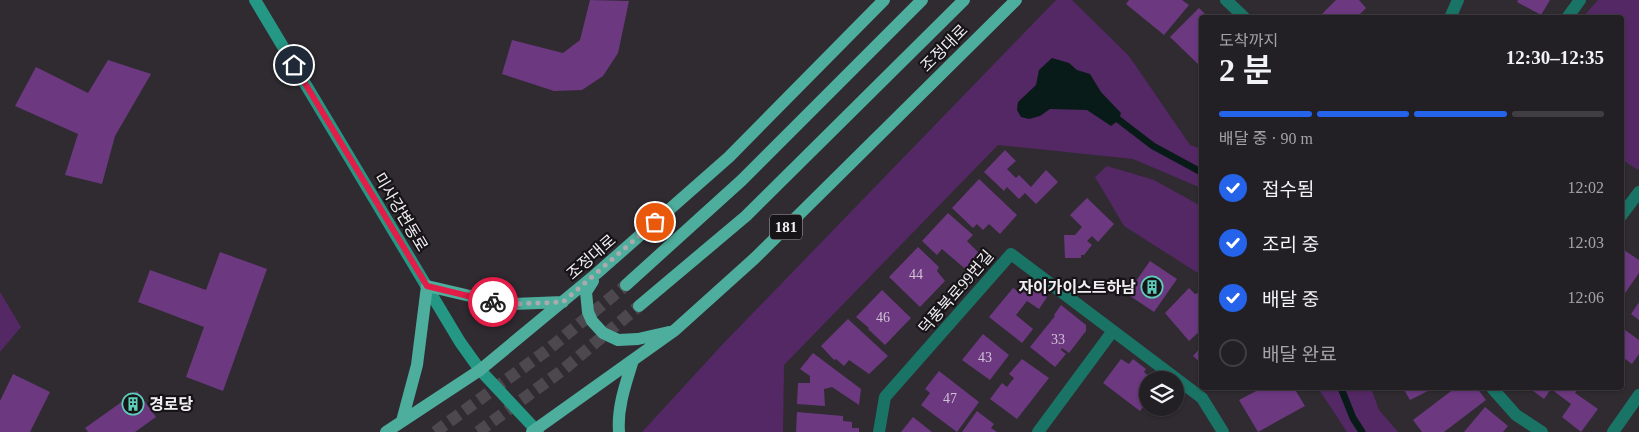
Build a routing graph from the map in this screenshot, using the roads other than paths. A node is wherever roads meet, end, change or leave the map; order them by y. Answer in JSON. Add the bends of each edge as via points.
{"nodes":[{"id":1,"x":255,"y":0,"type":"edge"},
{"id":2,"x":884,"y":0,"type":"edge"},
{"id":3,"x":922,"y":0,"type":"edge"},
{"id":4,"x":964,"y":0,"type":"edge"},
{"id":5,"x":1016,"y":0,"type":"edge"},
{"id":6,"x":1458,"y":0,"type":"edge"},
{"id":7,"x":1580,"y":0,"type":"edge"},
{"id":8,"x":1232,"y":2,"type":"edge"},
{"id":9,"x":1243,"y":15,"type":"edge"},
{"id":10,"x":1451,"y":15,"type":"edge"},
{"id":11,"x":1569,"y":15,"type":"edge"},
{"id":12,"x":1639,"y":192,"type":"edge"},
{"id":13,"x":1624,"y":212,"type":"edge"},
{"id":14,"x":596,"y":274,"type":"junction"},
{"id":15,"x":626,"y":285,"type":"tunnel mouth"},
{"id":16,"x":427,"y":286,"type":"junction"},
{"id":17,"x":563,"y":302,"type":"junction"},
{"id":18,"x":639,"y":306,"type":"tunnel mouth"},
{"id":19,"x":675,"y":330,"type":"junction"},
{"id":20,"x":1112,"y":332,"type":"junction"},
{"id":21,"x":633,"y":360,"type":"junction"},
{"id":22,"x":480,"y":370,"type":"junction"},
{"id":23,"x":1495,"y":390,"type":"edge"},
{"id":24,"x":1639,"y":395,"type":"edge"},
{"id":25,"x":402,"y":421,"type":"junction"},
{"id":26,"x":535,"y":431,"type":"edge"},
{"id":27,"x":386,"y":432,"type":"edge"},
{"id":28,"x":619,"y":432,"type":"edge"},
{"id":29,"x":879,"y":432,"type":"edge"},
{"id":30,"x":1038,"y":432,"type":"edge"},
{"id":31,"x":1223,"y":432,"type":"edge"},
{"id":32,"x":1542,"y":432,"type":"edge"},
{"id":33,"x":1613,"y":432,"type":"edge"}],
"edges":[{"from":1,"to":16,"type":"main road","name":"미사강변동로"},
{"from":2,"to":14,"type":"main road","name":"조정대로","via":[[729,157]]},
{"from":3,"to":15,"type":"main road","via":[[742,180]]},
{"from":4,"to":18,"type":"main road","name":"조정대로","number":"181","via":[[746,216]]},
{"from":5,"to":19,"type":"main road","name":"조정대로","number":"181","via":[[755,258]]},
{"from":6,"to":10,"type":"lane"},
{"from":7,"to":11,"type":"lane"},
{"from":8,"to":9,"type":"lane"},
{"from":12,"to":13,"type":"lane"},
{"from":14,"to":17,"type":"main road","name":"조정대로"},
{"from":14,"to":19,"type":"main road","via":[[586,292],[588,312],[592,322],[603,333],[618,340]]},
{"from":16,"to":17,"type":"main road","via":[[513,304]]},
{"from":16,"to":22,"type":"main road","name":"미사강변동로"},
{"from":16,"to":25,"type":"main road","via":[[417,365]]},
{"from":17,"to":22,"type":"main road","name":"조정대로"},
{"from":19,"to":21,"type":"main road","name":"조정대로","number":"181"},
{"from":20,"to":29,"type":"lane","name":"덕풍북로99번길","via":[[1011,254],[885,397]]},
{"from":20,"to":30,"type":"lane"},
{"from":20,"to":31,"type":"lane","name":"덕풍북로99번길","via":[[1118,333],[1202,398]]},
{"from":21,"to":26,"type":"main road","name":"조정대로","number":"181"},
{"from":21,"to":28,"type":"main road","via":[[621,403]]},
{"from":22,"to":25,"type":"main road","name":"조정대로"},
{"from":22,"to":26,"type":"main road","name":"미사강변동로"},
{"from":23,"to":32,"type":"lane","via":[[1516,415]]},
{"from":24,"to":33,"type":"lane"},
{"from":25,"to":27,"type":"main road","name":"조정대로"}]}
